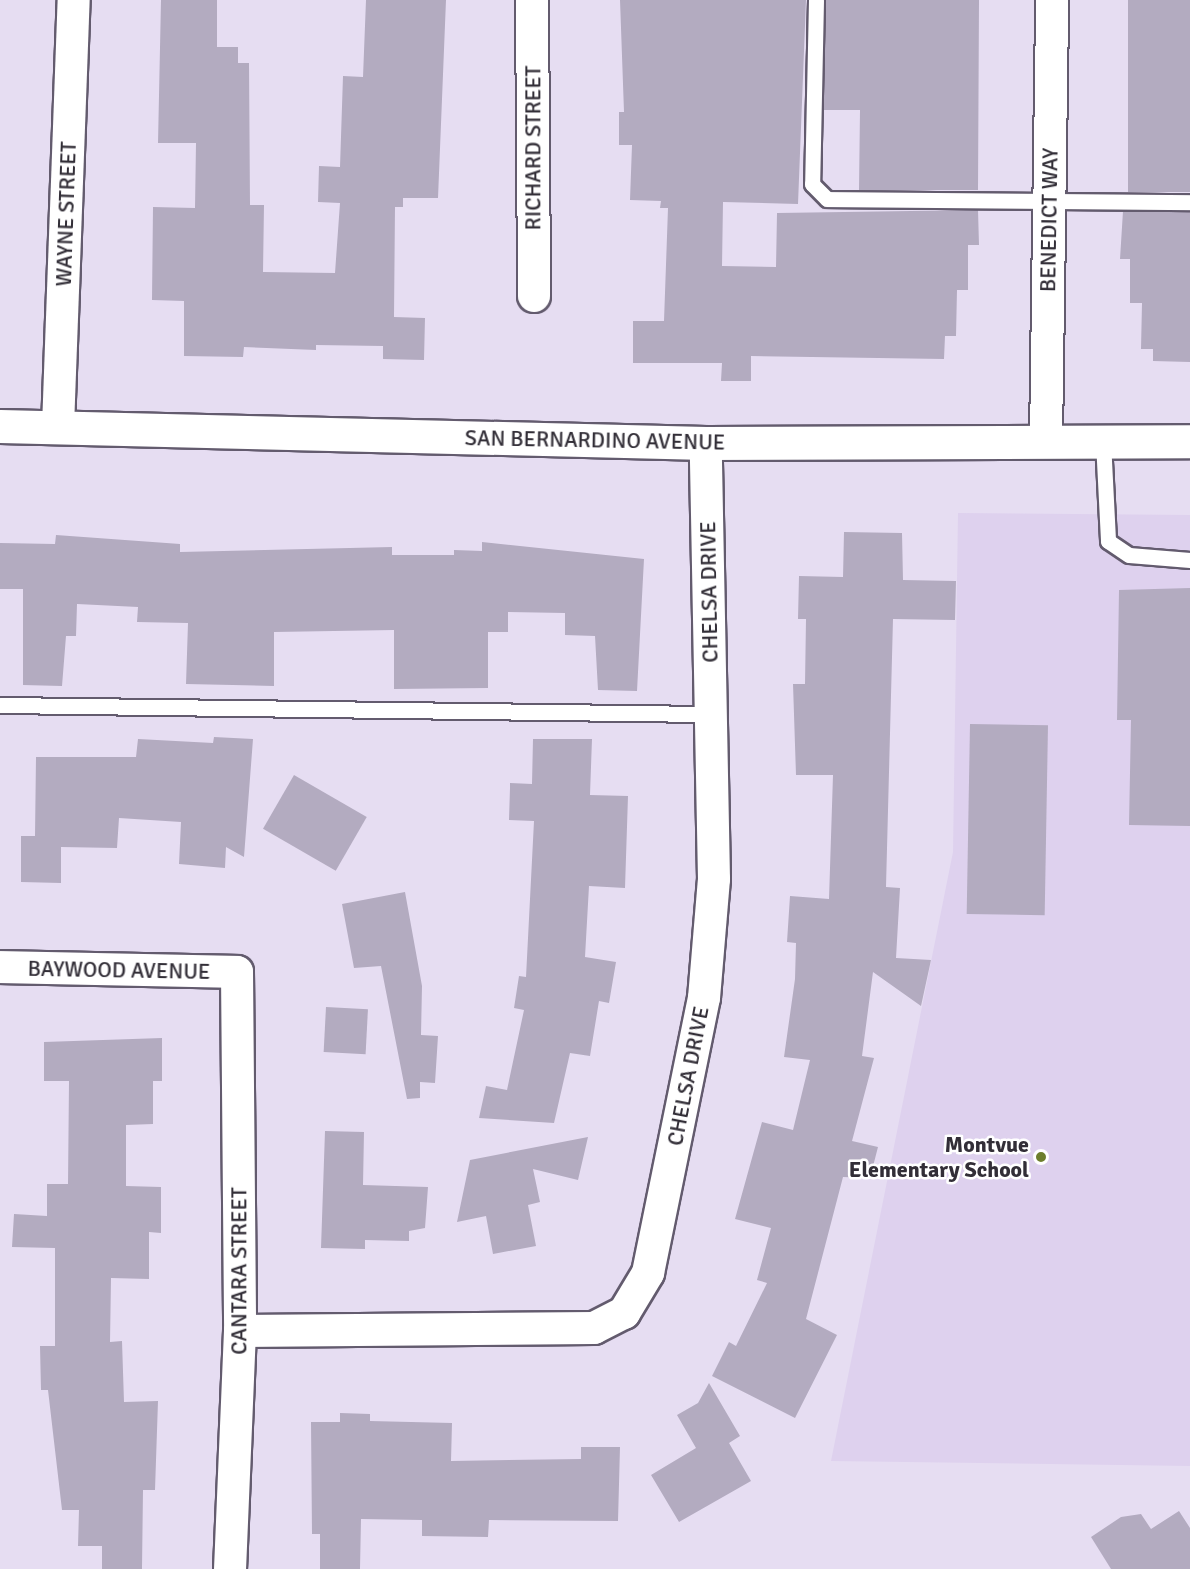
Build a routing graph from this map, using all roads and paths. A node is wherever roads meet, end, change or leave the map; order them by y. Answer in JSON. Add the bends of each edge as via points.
{"nodes":[{"id":1,"x":74,"y":0,"type":"edge"},
{"id":2,"x":532,"y":0,"type":"edge"},
{"id":3,"x":816,"y":0,"type":"edge"},
{"id":4,"x":1052,"y":0,"type":"edge"},
{"id":5,"x":1049,"y":198,"type":"junction"},
{"id":6,"x":1190,"y":202,"type":"edge"},
{"id":7,"x":534,"y":296,"type":"dead end"},
{"id":8,"x":0,"y":426,"type":"edge"},
{"id":9,"x":58,"y":427,"type":"junction"},
{"id":10,"x":1046,"y":441,"type":"junction"},
{"id":11,"x":1104,"y":441,"type":"junction"},
{"id":12,"x":1190,"y":441,"type":"edge"},
{"id":13,"x":706,"y":443,"type":"junction"},
{"id":14,"x":1190,"y":560,"type":"edge"},
{"id":15,"x":0,"y":705,"type":"edge"},
{"id":16,"x":711,"y":714,"type":"junction"},
{"id":17,"x":0,"y":967,"type":"edge"},
{"id":18,"x":237,"y":972,"type":"joint"},
{"id":19,"x":240,"y":1331,"type":"junction"},
{"id":20,"x":230,"y":1569,"type":"edge"}],
"edges":[{"from":1,"to":9,"type":"street","name":"WAYNE STREET"},
{"from":2,"to":7,"type":"street","name":"RICHARD STREET"},
{"from":3,"to":5,"type":"lane","via":[[812,184],[827,199]]},
{"from":4,"to":5,"type":"street","name":"BENEDICT WAY"},
{"from":5,"to":6,"type":"lane"},
{"from":5,"to":10,"type":"street","name":"BENEDICT WAY"},
{"from":8,"to":9,"type":"main road","name":"SAN BERNARDINO AVENUE"},
{"from":9,"to":13,"type":"main road","name":"SAN BERNARDINO AVENUE"},
{"from":10,"to":11,"type":"main road","name":"SAN BERNARDINO AVENUE"},
{"from":10,"to":13,"type":"main road","name":"SAN BERNARDINO AVENUE"},
{"from":11,"to":12,"type":"main road","name":"SAN BERNARDINO AVENUE"},
{"from":11,"to":14,"type":"lane","via":[[1108,541],[1129,555]]},
{"from":13,"to":16,"type":"street","name":"CHELSA DRIVE"},
{"from":15,"to":16,"type":"lane"},
{"from":16,"to":19,"type":"street","name":"CHELSA DRIVE","via":[[714,879],[704,998],[648,1273],[624,1313],[594,1328]]},
{"from":17,"to":18,"type":"street","name":"BAYWOOD AVENUE"},
{"from":18,"to":19,"type":"street","name":"CANTARA STREET"},
{"from":19,"to":20,"type":"street","name":"CANTARA STREET"}]}
